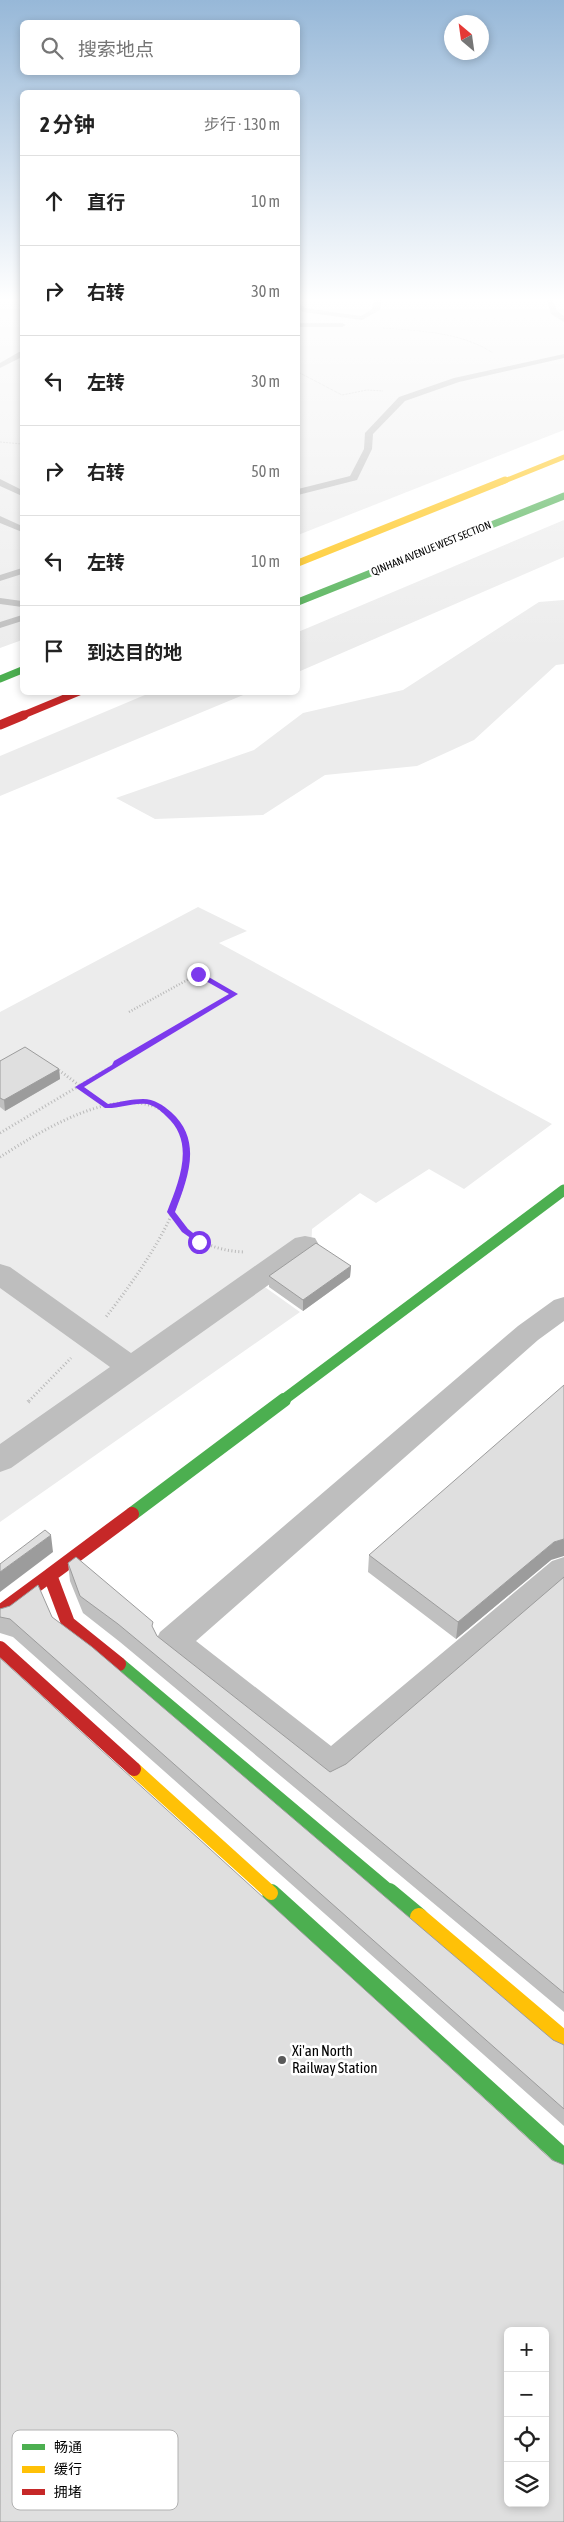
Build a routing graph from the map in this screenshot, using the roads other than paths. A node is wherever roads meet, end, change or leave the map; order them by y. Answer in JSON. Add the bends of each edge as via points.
{"nodes":[{"id":1,"x":386,"y":416,"type":"edge"},
{"id":2,"x":564,"y":457,"type":"edge"},
{"id":3,"x":0,"y":482,"type":"edge"},
{"id":4,"x":20,"y":492,"type":"edge"},
{"id":5,"x":300,"y":492,"type":"edge"},
{"id":6,"x":564,"y":496,"type":"edge"},
{"id":7,"x":0,"y":520,"type":"edge"},
{"id":8,"x":20,"y":528,"type":"edge"},
{"id":9,"x":403,"y":546,"type":"dead end"},
{"id":10,"x":300,"y":561,"type":"edge"},
{"id":11,"x":20,"y":572,"type":"edge"},
{"id":12,"x":0,"y":578,"type":"edge"},
{"id":13,"x":339,"y":585,"type":"junction"},
{"id":14,"x":0,"y":601,"type":"edge"},
{"id":15,"x":300,"y":601,"type":"edge"},
{"id":16,"x":20,"y":604,"type":"edge"},
{"id":17,"x":20,"y":619,"type":"edge"},
{"id":18,"x":0,"y":625,"type":"edge"},
{"id":19,"x":20,"y":671,"type":"edge"},
{"id":20,"x":0,"y":679,"type":"edge"},
{"id":21,"x":72,"y":695,"type":"edge"},
{"id":22,"x":0,"y":725,"type":"edge"},
{"id":23,"x":564,"y":1190,"type":"edge"},
{"id":24,"x":305,"y":1245,"type":"dead end"},
{"id":25,"x":0,"y":1274,"type":"edge"},
{"id":26,"x":564,"y":1307,"type":"edge"},
{"id":27,"x":132,"y":1368,"type":"junction"},
{"id":28,"x":0,"y":1460,"type":"edge"},
{"id":29,"x":135,"y":1512,"type":"junction"},
{"id":30,"x":564,"y":1570,"type":"edge"},
{"id":31,"x":0,"y":1612,"type":"edge"},
{"id":32,"x":0,"y":1648,"type":"edge"},
{"id":33,"x":564,"y":2040,"type":"edge"},
{"id":34,"x":564,"y":2158,"type":"edge"}],
"edges":[{"from":1,"to":5,"type":"lane","via":[[369,433],[368,449],[354,478]]},
{"from":2,"to":10,"type":"main road"},
{"from":3,"to":4,"type":"lane"},
{"from":6,"to":13,"type":"main road","name":"QINHAN AVENUE WEST SECTION"},
{"from":7,"to":8,"type":"lane"},
{"from":9,"to":13,"type":"main road"},
{"from":11,"to":12,"type":"lane"},
{"from":13,"to":15,"type":"main road","name":"QINHAN AVENUE WEST SECTION"},
{"from":14,"to":16,"type":"lane"},
{"from":17,"to":18,"type":"lane"},
{"from":19,"to":20,"type":"main road"},
{"from":21,"to":22,"type":"main road"},
{"from":23,"to":29,"type":"main road"},
{"from":24,"to":27,"type":"street"},
{"from":25,"to":27,"type":"street"},
{"from":26,"to":30,"type":"street","via":[[528,1333],[172,1642],[331,1768]]},
{"from":27,"to":28,"type":"street"},
{"from":29,"to":31,"type":"main road"},
{"from":29,"to":33,"type":"main road","via":[[50,1575],[68,1622]]},
{"from":32,"to":34,"type":"main road"}]}
